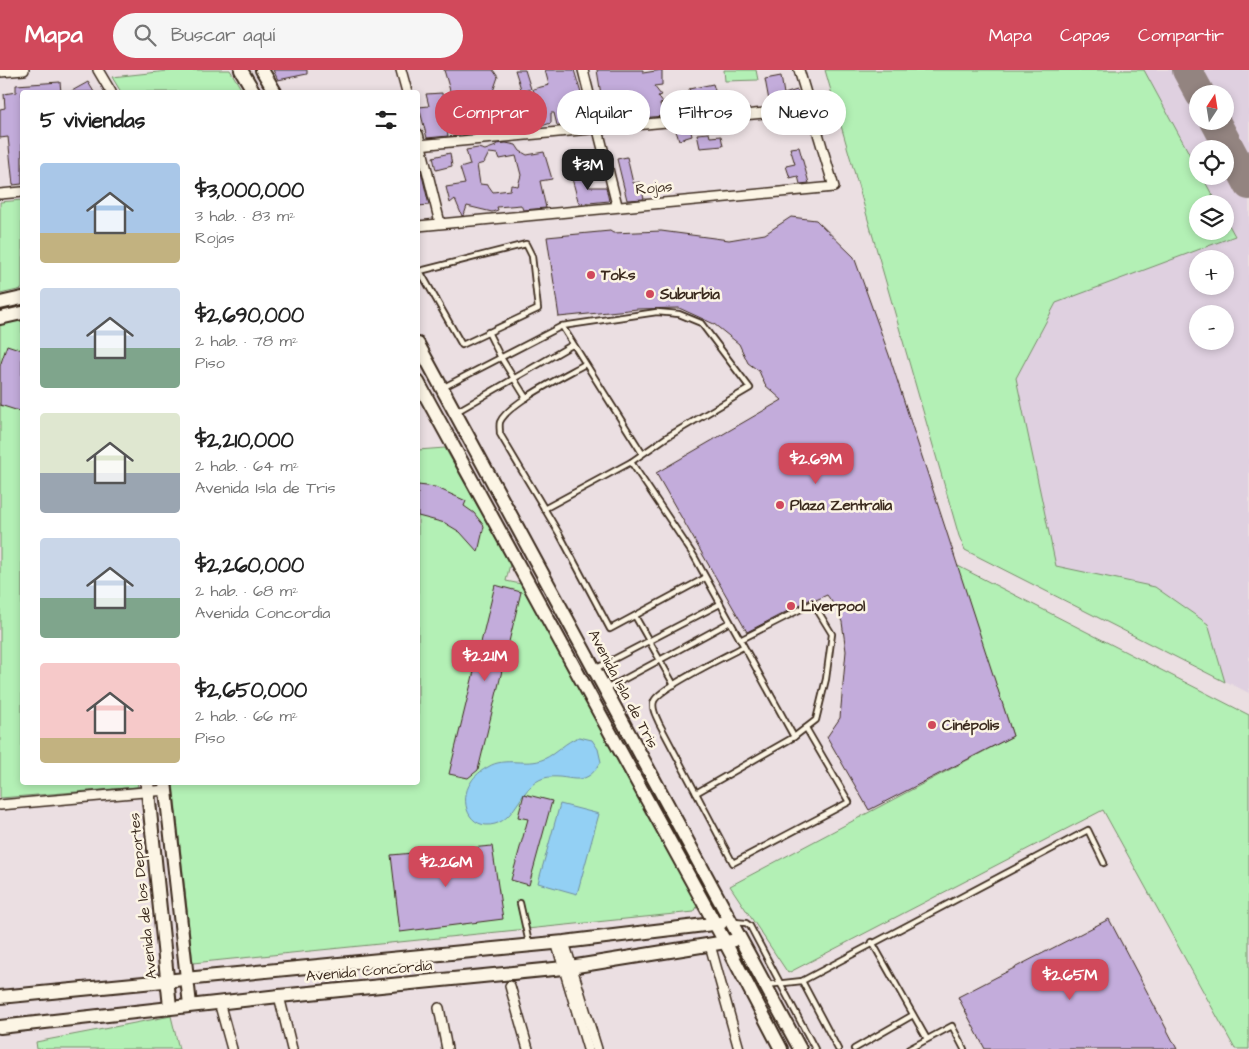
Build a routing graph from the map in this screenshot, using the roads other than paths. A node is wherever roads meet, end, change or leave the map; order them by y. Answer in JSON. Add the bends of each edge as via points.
{"nodes":[{"id":1,"x":24,"y":70,"type":"edge"},
{"id":2,"x":98,"y":70,"type":"edge"},
{"id":3,"x":241,"y":70,"type":"edge"},
{"id":4,"x":262,"y":70,"type":"edge"},
{"id":5,"x":401,"y":70,"type":"edge"},
{"id":6,"x":583,"y":70,"type":"edge"},
{"id":7,"x":799,"y":70,"type":"edge"},
{"id":8,"x":0,"y":72,"type":"edge"},
{"id":9,"x":110,"y":90,"type":"edge"},
{"id":10,"x":253,"y":90,"type":"edge"},
{"id":11,"x":274,"y":90,"type":"edge"},
{"id":12,"x":406,"y":90,"type":"edge"},
{"id":13,"x":588,"y":90,"type":"edge"},
{"id":14,"x":804,"y":90,"type":"edge"},
{"id":15,"x":761,"y":112,"type":"edge"},
{"id":16,"x":650,"y":122,"type":"edge"},
{"id":17,"x":557,"y":131,"type":"edge"},
{"id":18,"x":600,"y":135,"type":"edge"},
{"id":19,"x":818,"y":135,"type":"edge"},
{"id":20,"x":420,"y":145,"type":"edge"},
{"id":21,"x":420,"y":149,"type":"edge"},
{"id":22,"x":20,"y":192,"type":"edge"},
{"id":23,"x":0,"y":194,"type":"edge"},
{"id":24,"x":617,"y":205,"type":"junction"},
{"id":25,"x":440,"y":223,"type":"junction"},
{"id":26,"x":420,"y":226,"type":"edge"},
{"id":27,"x":20,"y":298,"type":"edge"},
{"id":28,"x":0,"y":303,"type":"edge"},
{"id":29,"x":20,"y":313,"type":"edge"},
{"id":30,"x":0,"y":318,"type":"edge"},
{"id":31,"x":562,"y":326,"type":"junction"},
{"id":32,"x":488,"y":332,"type":"junction"},
{"id":33,"x":572,"y":345,"type":"junction"},
{"id":34,"x":420,"y":348,"type":"edge"},
{"id":35,"x":500,"y":356,"type":"junction"},
{"id":36,"x":585,"y":364,"type":"junction"},
{"id":37,"x":514,"y":379,"type":"junction"},
{"id":38,"x":420,"y":386,"type":"edge"},
{"id":39,"x":441,"y":388,"type":"junction"},
{"id":40,"x":526,"y":398,"type":"junction"},
{"id":41,"x":455,"y":412,"type":"junction"},
{"id":42,"x":642,"y":453,"type":"junction"},
{"id":43,"x":631,"y":462,"type":"junction"},
{"id":44,"x":544,"y":509,"type":"junction"},
{"id":45,"x":705,"y":578,"type":"junction"},
{"id":46,"x":720,"y":604,"type":"junction"},
{"id":47,"x":635,"y":616,"type":"junction"},
{"id":48,"x":730,"y":622,"type":"junction"},
{"id":49,"x":740,"y":640,"type":"junction"},
{"id":50,"x":649,"y":641,"type":"junction"},
{"id":51,"x":743,"y":647,"type":"junction"},
{"id":52,"x":660,"y":660,"type":"junction"},
{"id":53,"x":594,"y":670,"type":"junction"},
{"id":54,"x":674,"y":684,"type":"junction"},
{"id":55,"x":605,"y":690,"type":"junction"},
{"id":56,"x":806,"y":728,"type":"junction"},
{"id":57,"x":794,"y":737,"type":"junction"},
{"id":58,"x":165,"y":786,"type":"edge"},
{"id":59,"x":148,"y":787,"type":"edge"},
{"id":60,"x":696,"y":793,"type":"junction"},
{"id":61,"x":0,"y":805,"type":"edge"},
{"id":62,"x":1104,"y":863,"type":"dead end"},
{"id":63,"x":520,"y":903,"type":"dead end"},
{"id":64,"x":731,"y":922,"type":"junction"},
{"id":65,"x":713,"y":923,"type":"junction"},
{"id":66,"x":740,"y":939,"type":"junction"},
{"id":67,"x":560,"y":942,"type":"junction"},
{"id":68,"x":725,"y":942,"type":"junction"},
{"id":69,"x":872,"y":942,"type":"junction"},
{"id":70,"x":529,"y":944,"type":"junction"},
{"id":71,"x":710,"y":945,"type":"junction"},
{"id":72,"x":568,"y":968,"type":"junction"},
{"id":73,"x":186,"y":979,"type":"junction"},
{"id":74,"x":168,"y":981,"type":"junction"},
{"id":75,"x":802,"y":981,"type":"junction"},
{"id":76,"x":782,"y":984,"type":"junction"},
{"id":77,"x":765,"y":985,"type":"junction"},
{"id":78,"x":510,"y":986,"type":"dead end"},
{"id":79,"x":279,"y":996,"type":"junction"},
{"id":80,"x":0,"y":997,"type":"edge"},
{"id":81,"x":219,"y":1002,"type":"junction"},
{"id":82,"x":190,"y":1005,"type":"junction"},
{"id":83,"x":170,"y":1007,"type":"junction"},
{"id":84,"x":438,"y":1008,"type":"dead end"},
{"id":85,"x":913,"y":1015,"type":"junction"},
{"id":86,"x":0,"y":1027,"type":"edge"},
{"id":87,"x":927,"y":1039,"type":"junction"},
{"id":88,"x":232,"y":1049,"type":"edge"},
{"id":89,"x":292,"y":1049,"type":"edge"},
{"id":90,"x":447,"y":1049,"type":"edge"},
{"id":91,"x":528,"y":1049,"type":"edge"},
{"id":92,"x":588,"y":1049,"type":"edge"},
{"id":93,"x":597,"y":1049,"type":"edge"},
{"id":94,"x":739,"y":1049,"type":"edge"},
{"id":95,"x":781,"y":1049,"type":"edge"},
{"id":96,"x":800,"y":1049,"type":"edge"},
{"id":97,"x":815,"y":1049,"type":"edge"},
{"id":98,"x":838,"y":1049,"type":"edge"},
{"id":99,"x":854,"y":1049,"type":"edge"},
{"id":100,"x":909,"y":1049,"type":"edge"},
{"id":101,"x":964,"y":1049,"type":"edge"}],
"edges":[{"from":1,"to":8,"type":"street"},
{"from":2,"to":9,"type":"street"},
{"from":3,"to":10,"type":"street"},
{"from":4,"to":11,"type":"street"},
{"from":5,"to":12,"type":"street"},
{"from":6,"to":13,"type":"street"},
{"from":7,"to":14,"type":"street"},
{"from":15,"to":16,"type":"street"},
{"from":17,"to":20,"type":"street"},
{"from":18,"to":24,"type":"street"},
{"from":19,"to":24,"type":"street","name":"Rojas","via":[[834,187]]},
{"from":21,"to":25,"type":"street"},
{"from":22,"to":23,"type":"street"},
{"from":24,"to":25,"type":"street","name":"Rojas"},
{"from":25,"to":26,"type":"street","name":"Rojas"},
{"from":27,"to":28,"type":"street"},
{"from":29,"to":30,"type":"street"},
{"from":31,"to":33,"type":"lane"},
{"from":31,"to":35,"type":"lane"},
{"from":31,"to":42,"type":"lane","via":[[657,312],[679,314],[701,323],[750,388]]},
{"from":32,"to":32,"type":"lane","via":[[538,309],[532,256],[526,244],[420,271],[462,345]]},
{"from":32,"to":35,"type":"lane"},
{"from":33,"to":36,"type":"lane"},
{"from":33,"to":37,"type":"lane"},
{"from":34,"to":39,"type":"street","name":"Avenida Isla de Tris"},
{"from":35,"to":37,"type":"lane"},
{"from":35,"to":39,"type":"lane"},
{"from":36,"to":40,"type":"lane"},
{"from":36,"to":42,"type":"lane"},
{"from":37,"to":40,"type":"lane"},
{"from":37,"to":41,"type":"lane"},
{"from":38,"to":65,"type":"street"},
{"from":39,"to":41,"type":"street","name":"Avenida Isla de Tris"},
{"from":40,"to":44,"type":"lane","via":[[500,422],[500,434]]},
{"from":41,"to":53,"type":"street","name":"Avenida Isla de Tris"},
{"from":42,"to":43,"type":"lane"},
{"from":43,"to":44,"type":"lane"},
{"from":43,"to":45,"type":"lane","via":[[680,533]]},
{"from":44,"to":47,"type":"lane","via":[[610,629]]},
{"from":45,"to":46,"type":"lane"},
{"from":45,"to":47,"type":"lane"},
{"from":46,"to":48,"type":"lane"},
{"from":46,"to":50,"type":"lane"},
{"from":47,"to":50,"type":"lane"},
{"from":48,"to":49,"type":"lane"},
{"from":48,"to":52,"type":"lane"},
{"from":49,"to":51,"type":"lane"},
{"from":49,"to":56,"type":"lane","via":[[813,603],[832,634],[816,720]]},
{"from":50,"to":52,"type":"lane"},
{"from":50,"to":53,"type":"lane"},
{"from":51,"to":54,"type":"lane"},
{"from":51,"to":57,"type":"lane"},
{"from":52,"to":54,"type":"lane"},
{"from":52,"to":55,"type":"lane"},
{"from":53,"to":55,"type":"street","name":"Avenida Isla de Tris"},
{"from":54,"to":60,"type":"lane","via":[[658,695],[653,702],[653,710]]},
{"from":55,"to":64,"type":"street","name":"Avenida Isla de Tris"},
{"from":56,"to":57,"type":"lane"},
{"from":56,"to":60,"type":"lane","via":[[849,802],[733,863]]},
{"from":57,"to":60,"type":"lane"},
{"from":58,"to":59,"type":"street"},
{"from":58,"to":73,"type":"street"},
{"from":59,"to":61,"type":"street"},
{"from":59,"to":74,"type":"street","name":"Avenida de los Deportes"},
{"from":62,"to":69,"type":"lane","via":[[1088,830]]},
{"from":63,"to":70,"type":"lane"},
{"from":64,"to":65,"type":"street","name":"Avenida Concordia"},
{"from":64,"to":66,"type":"street","name":"Avenida Isla de Tris"},
{"from":64,"to":76,"type":"lane","via":[[750,926]]},
{"from":65,"to":67,"type":"street","name":"Avenida Concordia"},
{"from":65,"to":68,"type":"street"},
{"from":66,"to":68,"type":"street","name":"Avenida Concordia"},
{"from":66,"to":77,"type":"street","name":"Avenida Isla de Tris"},
{"from":67,"to":70,"type":"street","name":"Avenida Concordia"},
{"from":67,"to":72,"type":"street"},
{"from":68,"to":71,"type":"street","name":"Avenida Concordia"},
{"from":68,"to":95,"type":"street"},
{"from":69,"to":75,"type":"lane"},
{"from":69,"to":85,"type":"lane"},
{"from":70,"to":73,"type":"street","name":"Avenida Concordia"},
{"from":71,"to":72,"type":"street","name":"Avenida Concordia"},
{"from":71,"to":94,"type":"street"},
{"from":72,"to":79,"type":"street","name":"Avenida Concordia"},
{"from":72,"to":92,"type":"street"},
{"from":72,"to":93,"type":"street"},
{"from":73,"to":74,"type":"street","name":"Avenida Concordia"},
{"from":73,"to":82,"type":"street"},
{"from":74,"to":80,"type":"street","name":"Avenida Concordia"},
{"from":74,"to":83,"type":"street","name":"Avenida de los Deportes"},
{"from":75,"to":76,"type":"lane"},
{"from":75,"to":98,"type":"lane"},
{"from":76,"to":77,"type":"lane"},
{"from":76,"to":97,"type":"lane"},
{"from":77,"to":96,"type":"street","name":"Avenida Isla de Tris"},
{"from":78,"to":91,"type":"street"},
{"from":79,"to":81,"type":"street","name":"Avenida Concordia"},
{"from":79,"to":89,"type":"street"},
{"from":81,"to":82,"type":"street","name":"Avenida Concordia"},
{"from":81,"to":88,"type":"street"},
{"from":82,"to":83,"type":"street","name":"Avenida Concordia"},
{"from":83,"to":86,"type":"street","name":"Avenida Concordia"},
{"from":84,"to":90,"type":"street"},
{"from":85,"to":87,"type":"lane"},
{"from":85,"to":99,"type":"lane"},
{"from":87,"to":100,"type":"lane"},
{"from":87,"to":101,"type":"lane","via":[[952,1026]]}]}
